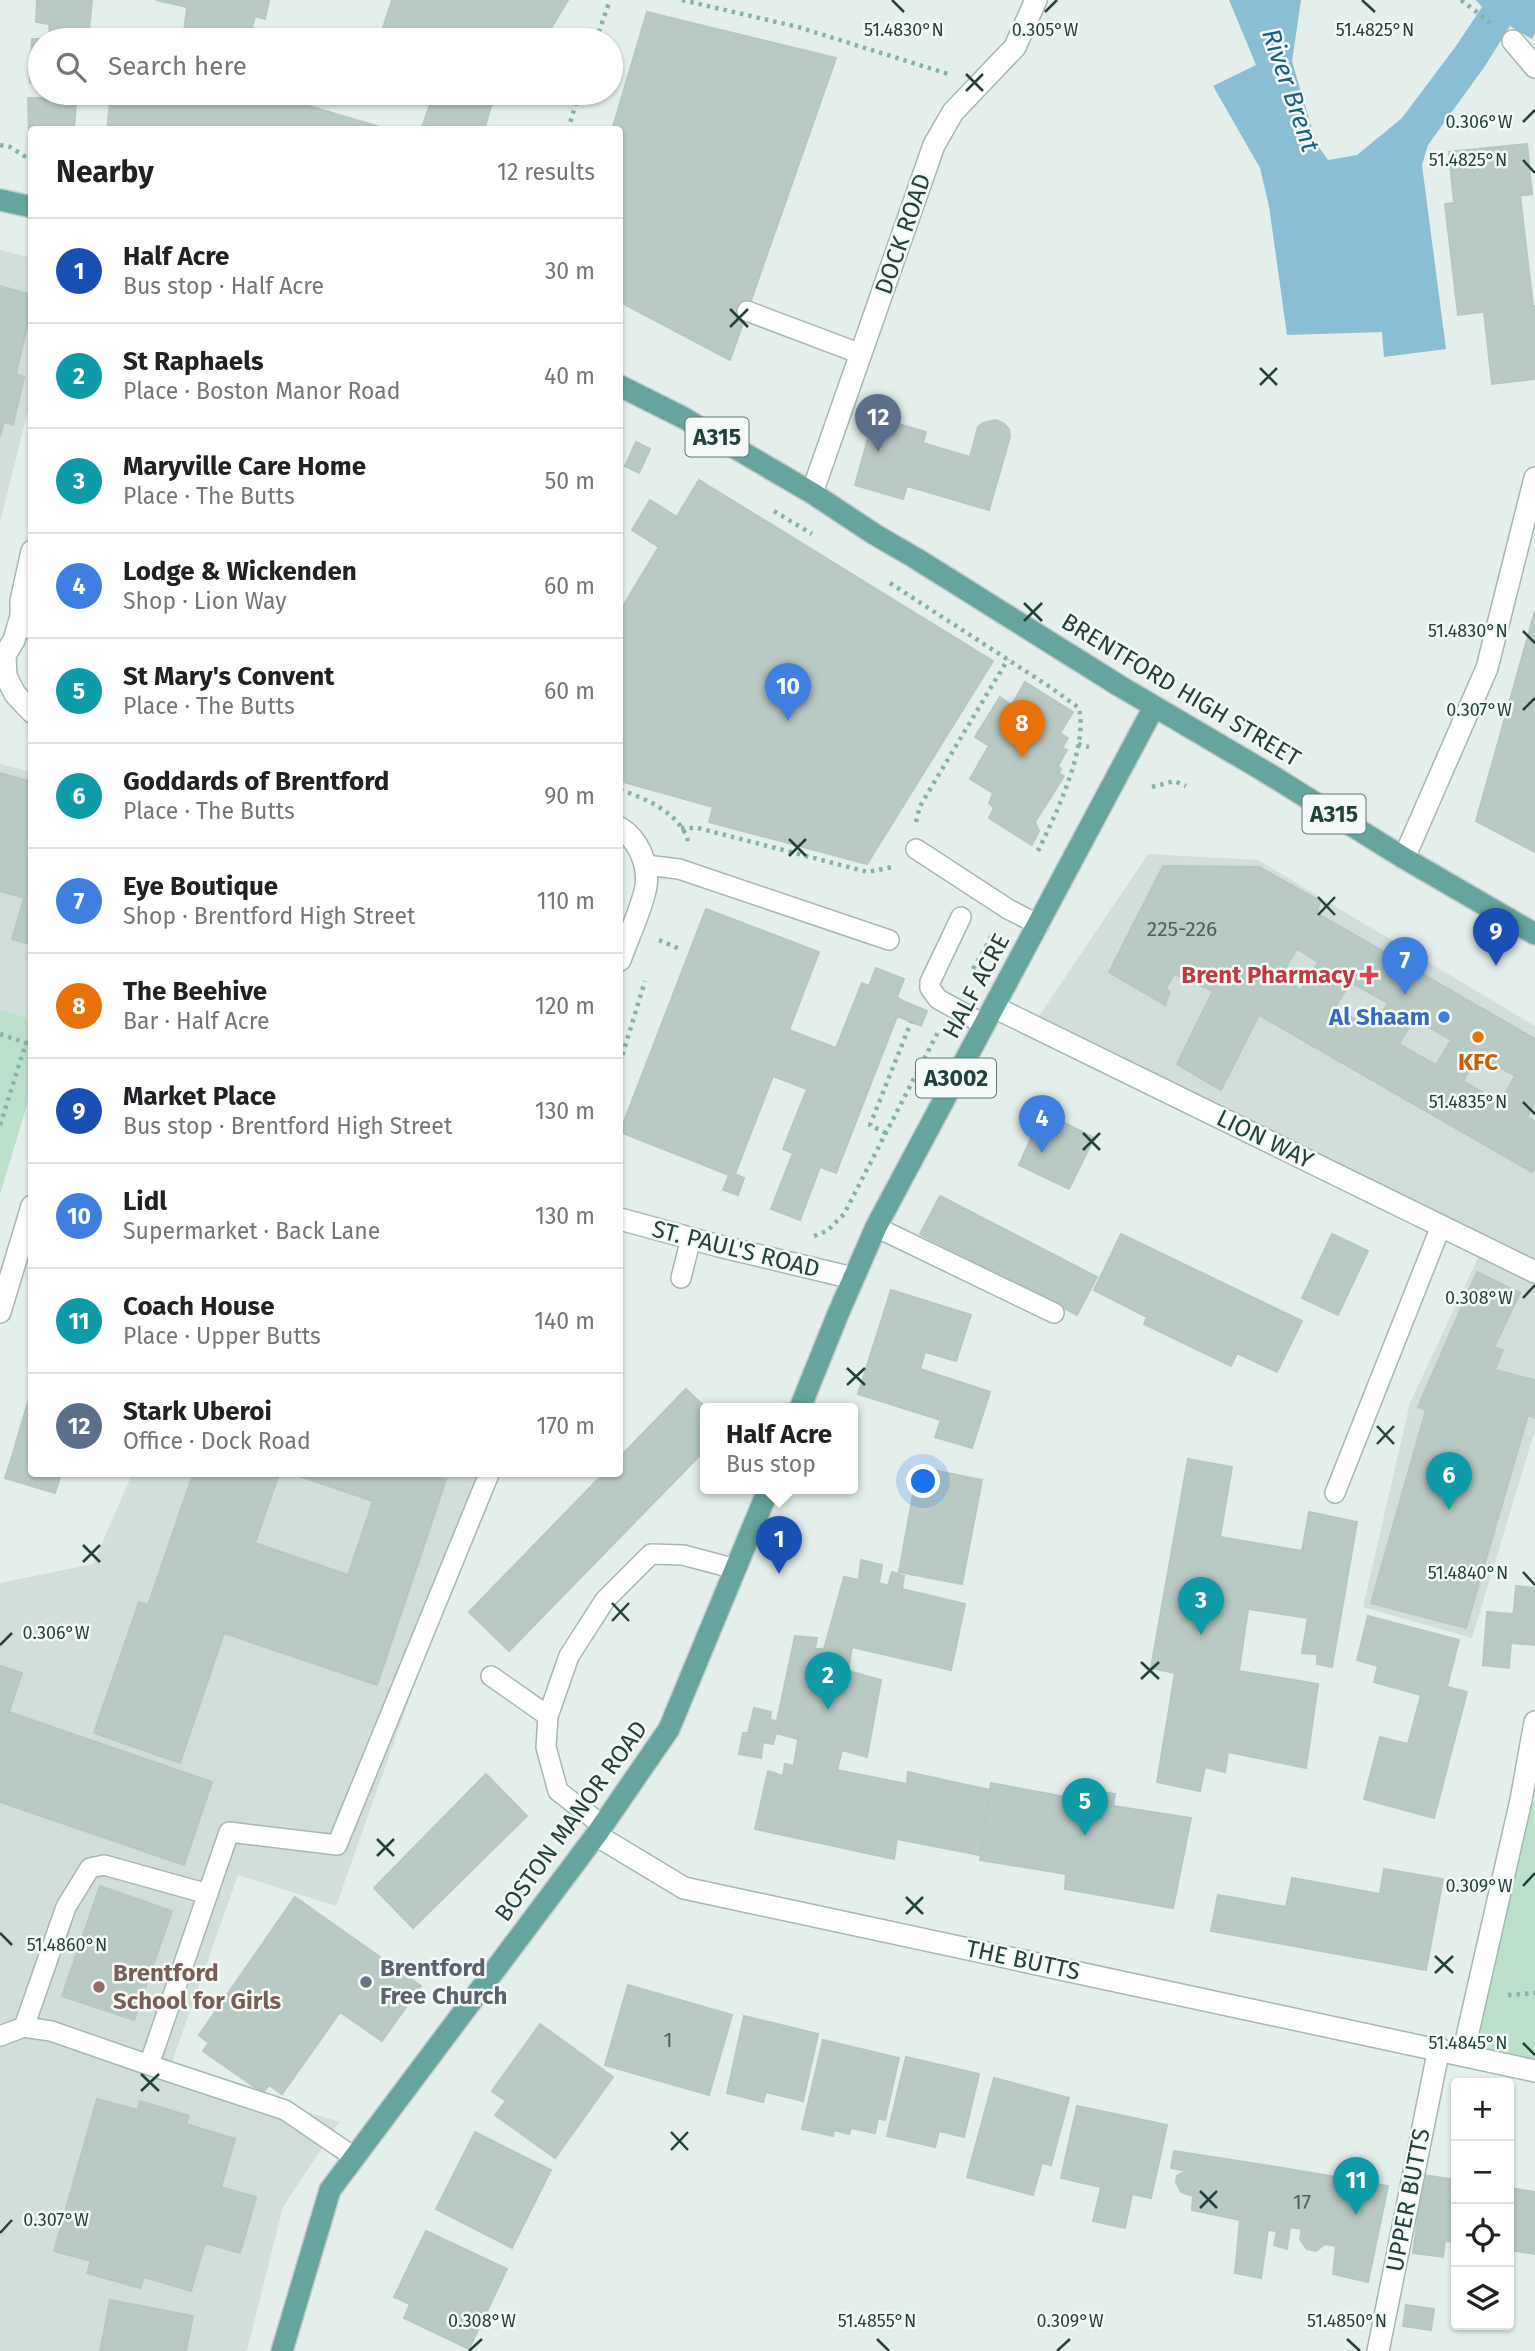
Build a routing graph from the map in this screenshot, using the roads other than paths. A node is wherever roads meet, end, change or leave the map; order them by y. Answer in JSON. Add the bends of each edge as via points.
{"nodes":[{"id":1,"x":1036,"y":0,"type":"edge"},
{"id":2,"x":1513,"y":41,"type":"dead end"},
{"id":3,"x":1535,"y":67,"type":"edge"},
{"id":4,"x":0,"y":200,"type":"edge"},
{"id":5,"x":28,"y":205,"type":"edge"},
{"id":6,"x":747,"y":311,"type":"dead end"},
{"id":7,"x":861,"y":354,"type":"junction"},
{"id":8,"x":623,"y":388,"type":"edge"},
{"id":9,"x":1535,"y":478,"type":"edge"},
{"id":10,"x":812,"y":493,"type":"junction"},
{"id":11,"x":28,"y":570,"type":"edge"},
{"id":12,"x":26,"y":623,"type":"edge"},
{"id":13,"x":1154,"y":707,"type":"junction"},
{"id":14,"x":28,"y":708,"type":"edge"},
{"id":15,"x":623,"y":831,"type":"edge"},
{"id":16,"x":916,"y":849,"type":"road end"},
{"id":17,"x":1404,"y":858,"type":"junction"},
{"id":18,"x":646,"y":865,"type":"junction"},
{"id":19,"x":961,"y":917,"type":"dead end"},
{"id":20,"x":1039,"y":925,"type":"junction"},
{"id":21,"x":1535,"y":934,"type":"edge"},
{"id":22,"x":889,"y":940,"type":"dead end"},
{"id":23,"x":623,"y":951,"type":"edge"},
{"id":24,"x":990,"y":1016,"type":"junction"},
{"id":25,"x":28,"y":1219,"type":"edge"},
{"id":26,"x":623,"y":1220,"type":"edge"},
{"id":27,"x":1441,"y":1226,"type":"junction"},
{"id":28,"x":876,"y":1227,"type":"junction"},
{"id":29,"x":691,"y":1238,"type":"junction"},
{"id":30,"x":1535,"y":1272,"type":"edge"},
{"id":31,"x":681,"y":1278,"type":"dead end"},
{"id":32,"x":853,"y":1278,"type":"junction"},
{"id":33,"x":0,"y":1312,"type":"edge"},
{"id":34,"x":1054,"y":1314,"type":"dead end"},
{"id":35,"x":802,"y":1403,"type":"edge"},
{"id":36,"x":488,"y":1477,"type":"edge"},
{"id":37,"x":1335,"y":1493,"type":"dead end"},
{"id":38,"x":767,"y":1494,"type":"edge"},
{"id":39,"x":736,"y":1569,"type":"junction"},
{"id":40,"x":491,"y":1676,"type":"dead end"},
{"id":41,"x":548,"y":1716,"type":"junction"},
{"id":42,"x":1535,"y":1722,"type":"edge"},
{"id":43,"x":1528,"y":1801,"type":"edge"},
{"id":44,"x":599,"y":1830,"type":"junction"},
{"id":45,"x":208,"y":1894,"type":"junction"},
{"id":46,"x":24,"y":2027,"type":"junction"},
{"id":47,"x":0,"y":2036,"type":"edge"},
{"id":48,"x":1438,"y":2048,"type":"junction"},
{"id":49,"x":1463,"y":2054,"type":"junction"},
{"id":50,"x":149,"y":2065,"type":"junction"},
{"id":51,"x":1535,"y":2071,"type":"edge"},
{"id":52,"x":354,"y":2157,"type":"junction"},
{"id":53,"x":282,"y":2351,"type":"edge"},
{"id":54,"x":1378,"y":2351,"type":"edge"}],
"edges":[{"from":1,"to":7,"type":"street","name":"DOCK ROAD","via":[[1015,47],[953,112],[934,145]]},
{"from":2,"to":3,"type":"street"},
{"from":4,"to":5,"type":"main road"},
{"from":6,"to":7,"type":"lane"},
{"from":7,"to":10,"type":"street","name":"DOCK ROAD"},
{"from":8,"to":10,"type":"main road","name":"BRENTFORD HIGH STREET","number":"A315"},
{"from":9,"to":17,"type":"street","via":[[1487,668]]},
{"from":10,"to":13,"type":"main road","name":"BRENTFORD HIGH STREET","number":"A315"},
{"from":11,"to":12,"type":"street","via":[[21,601]]},
{"from":12,"to":14,"type":"street","via":[[5,655],[6,676]]},
{"from":13,"to":17,"type":"main road","name":"BRENTFORD HIGH STREET","number":"A315"},
{"from":13,"to":20,"type":"main road","name":"HALF ACRE","number":"A3002"},
{"from":15,"to":18,"type":"street","via":[[636,843]]},
{"from":16,"to":20,"type":"lane"},
{"from":17,"to":21,"type":"main road","name":"BRENTFORD HIGH STREET","number":"A315"},
{"from":18,"to":22,"type":"lane","via":[[679,869]]},
{"from":18,"to":23,"type":"street","via":[[646,886]]},
{"from":19,"to":24,"type":"lane","via":[[930,988],[952,1007]]},
{"from":20,"to":24,"type":"main road","name":"HALF ACRE","number":"A3002"},
{"from":24,"to":27,"type":"street","name":"LION WAY"},
{"from":24,"to":28,"type":"main road","name":"HALF ACRE","number":"A3002"},
{"from":25,"to":33,"type":"street"},
{"from":26,"to":29,"type":"street","name":"ST. PAUL'S ROAD"},
{"from":27,"to":30,"type":"street","name":"LION WAY"},
{"from":27,"to":37,"type":"lane"},
{"from":28,"to":32,"type":"main road","name":"HALF ACRE","number":"A3002"},
{"from":28,"to":34,"type":"lane"},
{"from":29,"to":31,"type":"lane"},
{"from":29,"to":32,"type":"street","name":"ST. PAUL'S ROAD"},
{"from":32,"to":35,"type":"main road","name":"HALF ACRE","number":"A3002"},
{"from":36,"to":45,"type":"lane","via":[[337,1845],[229,1832]]},
{"from":38,"to":39,"type":"main road"},
{"from":39,"to":41,"type":"lane","via":[[683,1555],[651,1554],[605,1601],[569,1656]]},
{"from":39,"to":44,"type":"main road","name":"BOSTON MANOR ROAD","via":[[669,1729]]},
{"from":40,"to":41,"type":"lane"},
{"from":41,"to":44,"type":"lane","via":[[546,1747],[558,1791]]},
{"from":42,"to":43,"type":"street"},
{"from":43,"to":49,"type":"street"},
{"from":44,"to":48,"type":"street","name":"THE BUTTS","via":[[684,1888]]},
{"from":44,"to":52,"type":"main road","name":"BOSTON MANOR ROAD"},
{"from":45,"to":46,"type":"lane","via":[[104,1865],[90,1868],[66,1907]]},
{"from":45,"to":50,"type":"lane"},
{"from":46,"to":47,"type":"lane"},
{"from":46,"to":50,"type":"lane","via":[[51,2031]]},
{"from":48,"to":49,"type":"street","name":"THE BUTTS"},
{"from":48,"to":54,"type":"street","name":"UPPER BUTTS"},
{"from":49,"to":51,"type":"street","name":"THE BUTTS"},
{"from":50,"to":52,"type":"lane","via":[[285,2110]]},
{"from":52,"to":53,"type":"main road","name":"BOSTON MANOR ROAD","via":[[330,2190]]}]}
